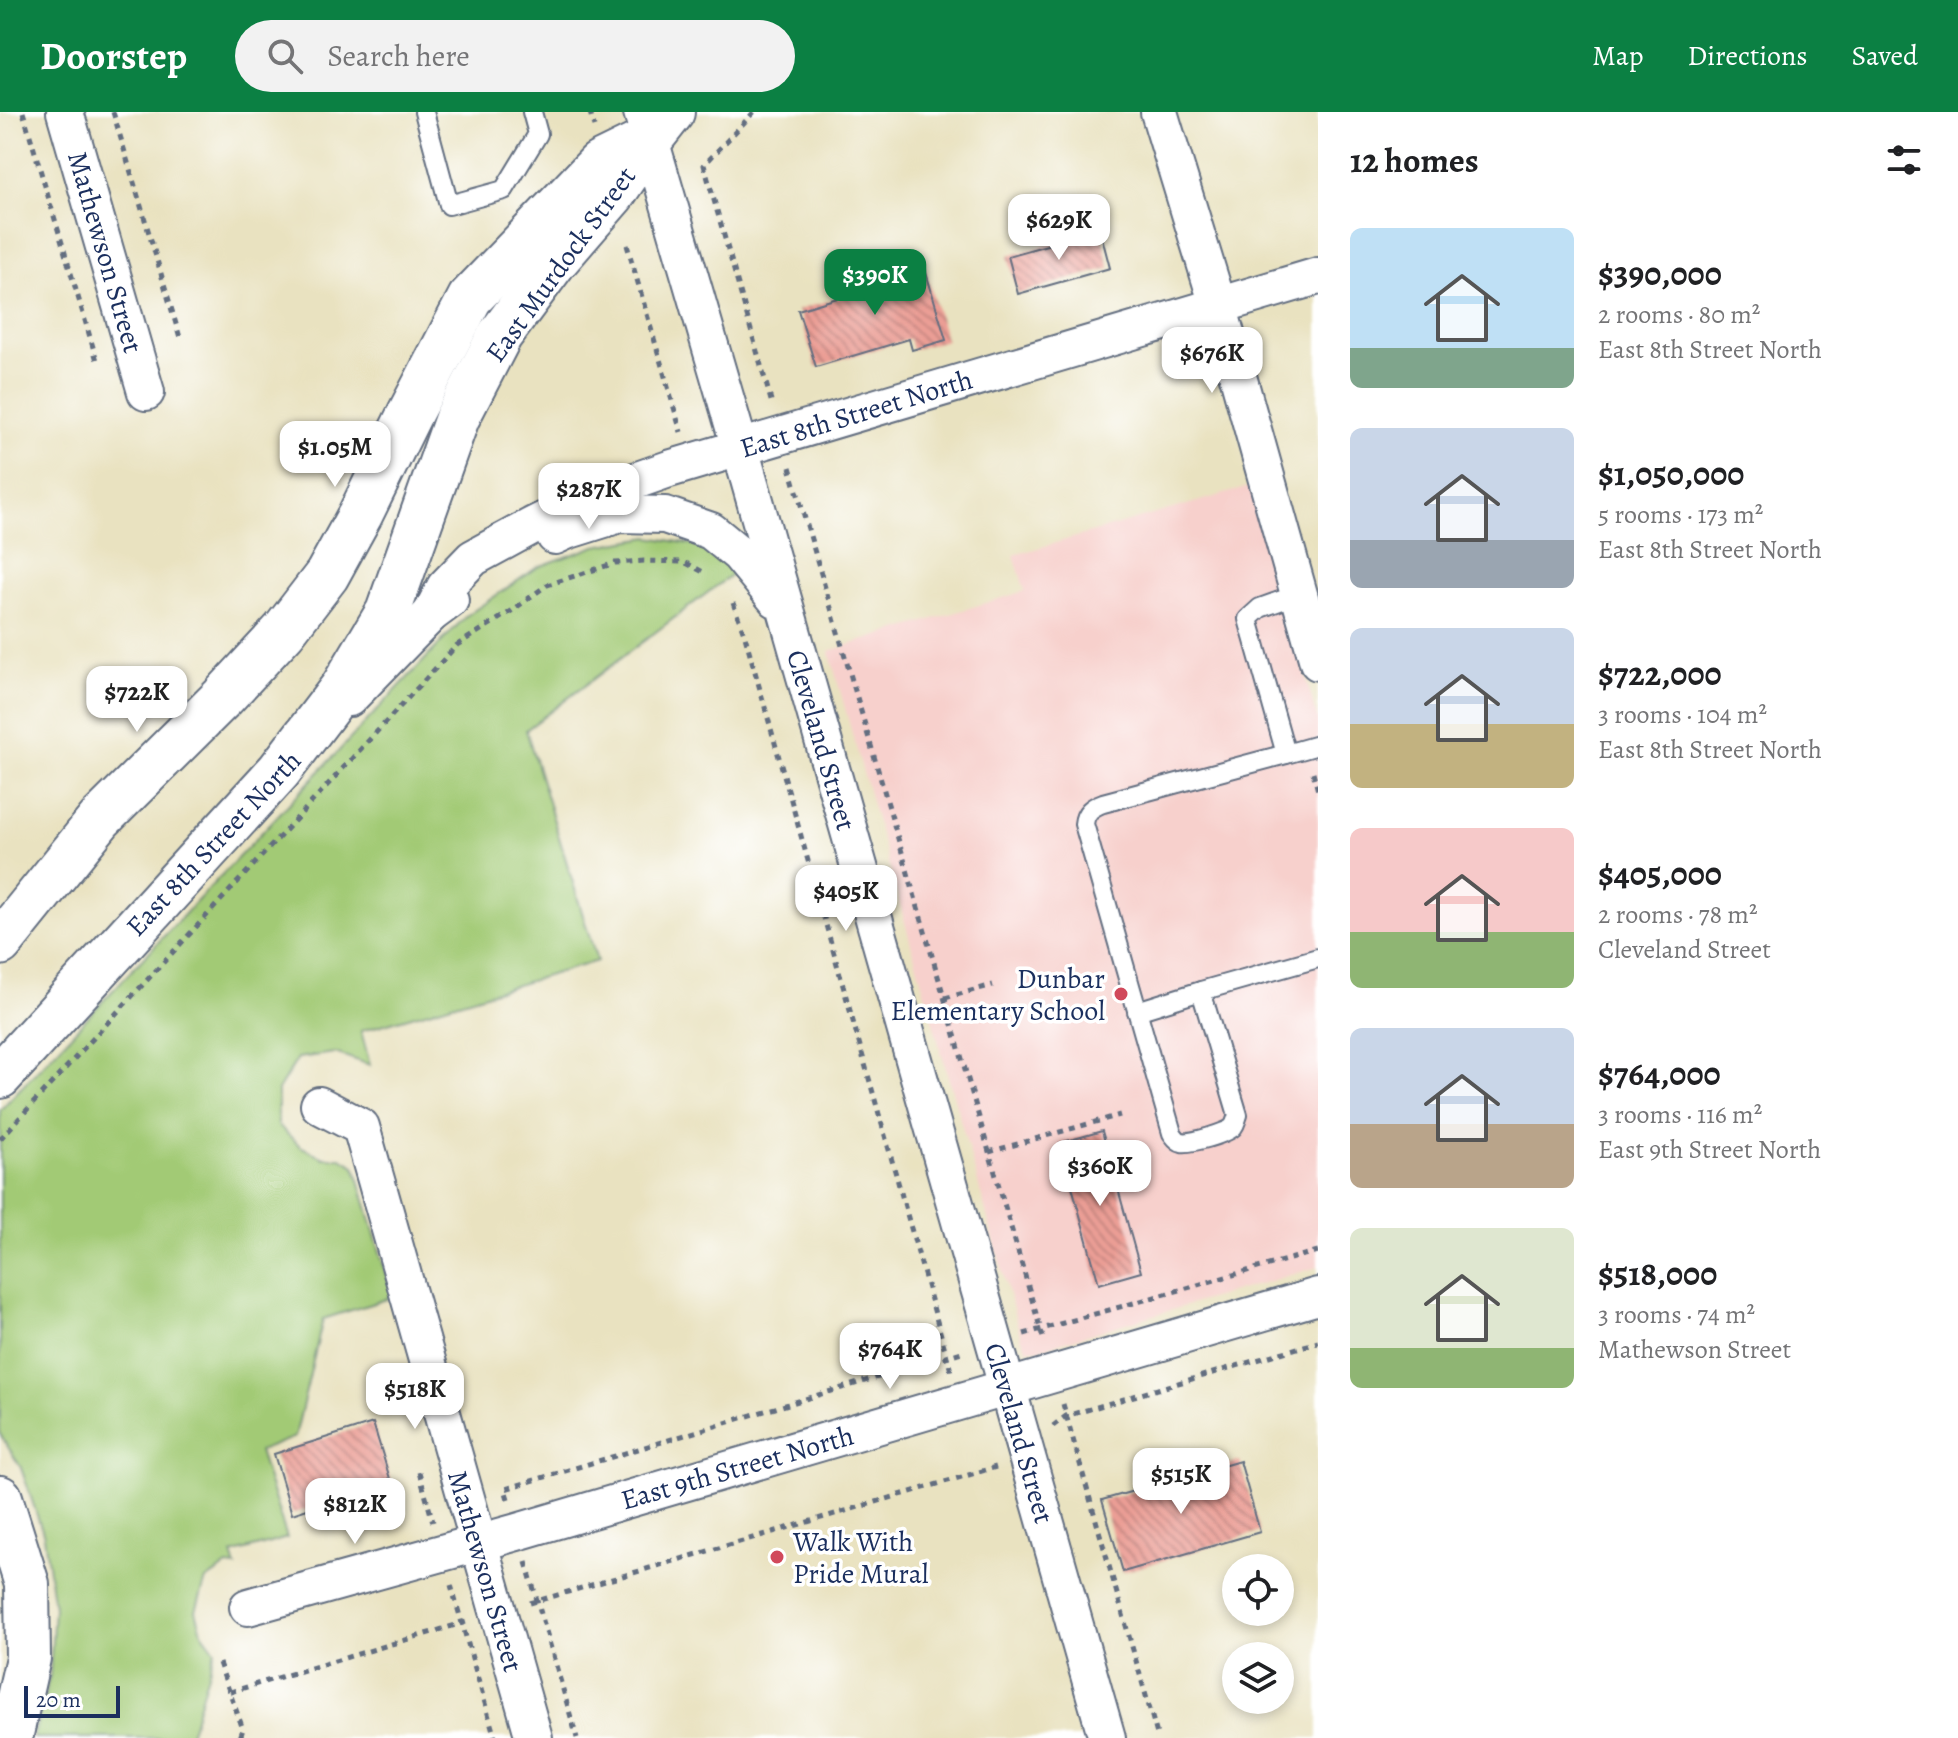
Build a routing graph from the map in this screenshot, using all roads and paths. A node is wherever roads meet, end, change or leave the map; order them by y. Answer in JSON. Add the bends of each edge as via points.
{"nodes":[{"id":1,"x":23,"y":112,"type":"edge"},
{"id":2,"x":65,"y":112,"type":"edge"},
{"id":3,"x":113,"y":112,"type":"edge"},
{"id":4,"x":424,"y":112,"type":"edge"},
{"id":5,"x":532,"y":112,"type":"edge"},
{"id":6,"x":754,"y":112,"type":"edge"},
{"id":7,"x":1159,"y":112,"type":"edge"},
{"id":8,"x":654,"y":121,"type":"edge"},
{"id":9,"x":627,"y":245,"type":"dead end"},
{"id":10,"x":1318,"y":276,"type":"edge"},
{"id":11,"x":1218,"y":305,"type":"junction"},
{"id":12,"x":181,"y":341,"type":"dead end"},
{"id":13,"x":98,"y":364,"type":"dead end"},
{"id":14,"x":146,"y":392,"type":"dead end"},
{"id":15,"x":781,"y":436,"type":"junction"},
{"id":16,"x":740,"y":448,"type":"junction"},
{"id":17,"x":690,"y":463,"type":"junction"},
{"id":18,"x":698,"y":526,"type":"junction"},
{"id":19,"x":688,"y":565,"type":"junction"},
{"id":20,"x":717,"y":580,"type":"dead end"},
{"id":21,"x":1299,"y":594,"type":"junction"},
{"id":22,"x":731,"y":598,"type":"dead end"},
{"id":23,"x":785,"y":610,"type":"junction"},
{"id":24,"x":431,"y":614,"type":"junction"},
{"id":25,"x":1318,"y":662,"type":"edge"},
{"id":26,"x":1318,"y":745,"type":"edge"},
{"id":27,"x":1286,"y":754,"type":"junction"},
{"id":28,"x":279,"y":771,"type":"junction"},
{"id":29,"x":0,"y":943,"type":"edge"},
{"id":30,"x":1318,"y":958,"type":"edge"},
{"id":31,"x":993,"y":985,"type":"dead end"},
{"id":32,"x":1201,"y":991,"type":"junction"},
{"id":33,"x":945,"y":998,"type":"junction"},
{"id":34,"x":1137,"y":1011,"type":"junction"},
{"id":35,"x":0,"y":1076,"type":"edge"},
{"id":36,"x":319,"y":1105,"type":"dead end"},
{"id":37,"x":1120,"y":1115,"type":"dead end"},
{"id":38,"x":0,"y":1139,"type":"edge"},
{"id":39,"x":989,"y":1152,"type":"junction"},
{"id":40,"x":1318,"y":1296,"type":"edge"},
{"id":41,"x":1318,"y":1342,"type":"edge"},
{"id":42,"x":1054,"y":1374,"type":"junction"},
{"id":43,"x":1007,"y":1388,"type":"junction"},
{"id":44,"x":967,"y":1399,"type":"junction"},
{"id":45,"x":1066,"y":1416,"type":"junction"},
{"id":46,"x":1004,"y":1457,"type":"junction"},
{"id":47,"x":419,"y":1472,"type":"dead end"},
{"id":48,"x":0,"y":1498,"type":"edge"},
{"id":49,"x":478,"y":1543,"type":"junction"},
{"id":50,"x":442,"y":1553,"type":"junction"},
{"id":51,"x":248,"y":1607,"type":"dead end"},
{"id":52,"x":498,"y":1613,"type":"junction"},
{"id":53,"x":462,"y":1623,"type":"junction"},
{"id":54,"x":219,"y":1663,"type":"dead end"},
{"id":55,"x":230,"y":1692,"type":"junction"},
{"id":56,"x":10,"y":1738,"type":"edge"},
{"id":57,"x":240,"y":1738,"type":"edge"},
{"id":58,"x":495,"y":1738,"type":"edge"},
{"id":59,"x":534,"y":1738,"type":"edge"},
{"id":60,"x":1107,"y":1738,"type":"edge"},
{"id":61,"x":1158,"y":1738,"type":"edge"}],
"edges":[{"from":1,"to":13,"type":"path"},
{"from":2,"to":14,"type":"street","name":"Mathewson Street"},
{"from":3,"to":12,"type":"path"},
{"from":4,"to":5,"type":"lane","via":[[449,205],[504,190],[538,134]]},
{"from":6,"to":15,"type":"path","via":[[704,165]]},
{"from":7,"to":11,"type":"street"},
{"from":8,"to":16,"type":"street","name":"Cleveland Street"},
{"from":8,"to":28,"type":"main road","name":"East Murdock Street","via":[[613,194],[500,335],[457,418],[388,612],[343,687]]},
{"from":8,"to":29,"type":"main road","name":"East Murdock Street","via":[[599,164],[470,298],[327,575],[223,697],[100,819]]},
{"from":9,"to":17,"type":"path"},
{"from":10,"to":11,"type":"street","name":"East 8th Street North"},
{"from":11,"to":15,"type":"street","name":"East 8th Street North"},
{"from":11,"to":21,"type":"street"},
{"from":15,"to":16,"type":"street","name":"East 8th Street North"},
{"from":15,"to":33,"type":"path"},
{"from":16,"to":17,"type":"street","name":"East 8th Street North"},
{"from":16,"to":23,"type":"street","name":"Cleveland Street"},
{"from":17,"to":24,"type":"street","name":"East 8th Street North","via":[[592,496],[473,558],[445,587]]},
{"from":18,"to":19,"type":"path","via":[[699,545]]},
{"from":18,"to":23,"type":"street","name":"East 8th Street North","via":[[739,554]]},
{"from":18,"to":24,"type":"street","name":"East 8th Street North","via":[[665,515],[620,514],[566,531],[502,563]]},
{"from":19,"to":20,"type":"path"},
{"from":19,"to":38,"type":"path","via":[[615,563],[577,574],[547,585],[457,645]]},
{"from":21,"to":25,"type":"street"},
{"from":21,"to":27,"type":"lane","via":[[1260,608],[1248,619]]},
{"from":22,"to":44,"type":"path","via":[[950,1370]]},
{"from":23,"to":43,"type":"street","name":"Cleveland Street"},
{"from":24,"to":28,"type":"street","name":"East 8th Street North"},
{"from":26,"to":27,"type":"lane"},
{"from":27,"to":34,"type":"lane","via":[[1103,803],[1084,817]]},
{"from":28,"to":35,"type":"main road","name":"East 8th Street North"},
{"from":30,"to":32,"type":"lane"},
{"from":31,"to":33,"type":"path"},
{"from":32,"to":34,"type":"lane"},
{"from":32,"to":34,"type":"lane","via":[[1238,1115],[1231,1130],[1222,1133],[1182,1142],[1172,1133]]},
{"from":33,"to":39,"type":"path"},
{"from":36,"to":49,"type":"street","name":"Mathewson Street","via":[[361,1127]]},
{"from":37,"to":39,"type":"path"},
{"from":39,"to":42,"type":"path"},
{"from":40,"to":42,"type":"street","name":"East 9th Street North"},
{"from":41,"to":45,"type":"path"},
{"from":42,"to":43,"type":"street","name":"East 9th Street North"},
{"from":42,"to":45,"type":"path"},
{"from":43,"to":44,"type":"street","name":"East 9th Street North"},
{"from":43,"to":46,"type":"street","name":"Cleveland Street"},
{"from":44,"to":49,"type":"street","name":"East 9th Street North"},
{"from":45,"to":46,"type":"path"},
{"from":45,"to":61,"type":"path"},
{"from":46,"to":52,"type":"path"},
{"from":46,"to":60,"type":"street","name":"Cleveland Street"},
{"from":47,"to":50,"type":"path"},
{"from":48,"to":56,"type":"main road","via":[[27,1584],[28,1658]]},
{"from":49,"to":50,"type":"street","name":"East 9th Street North"},
{"from":49,"to":52,"type":"street","name":"Mathewson Street"},
{"from":50,"to":51,"type":"street","name":"East 9th Street North"},
{"from":50,"to":53,"type":"path"},
{"from":52,"to":53,"type":"path"},
{"from":52,"to":59,"type":"street","name":"Mathewson Street"},
{"from":53,"to":55,"type":"path"},
{"from":53,"to":58,"type":"path"},
{"from":54,"to":55,"type":"path"},
{"from":55,"to":57,"type":"path","via":[[243,1729]]}]}
